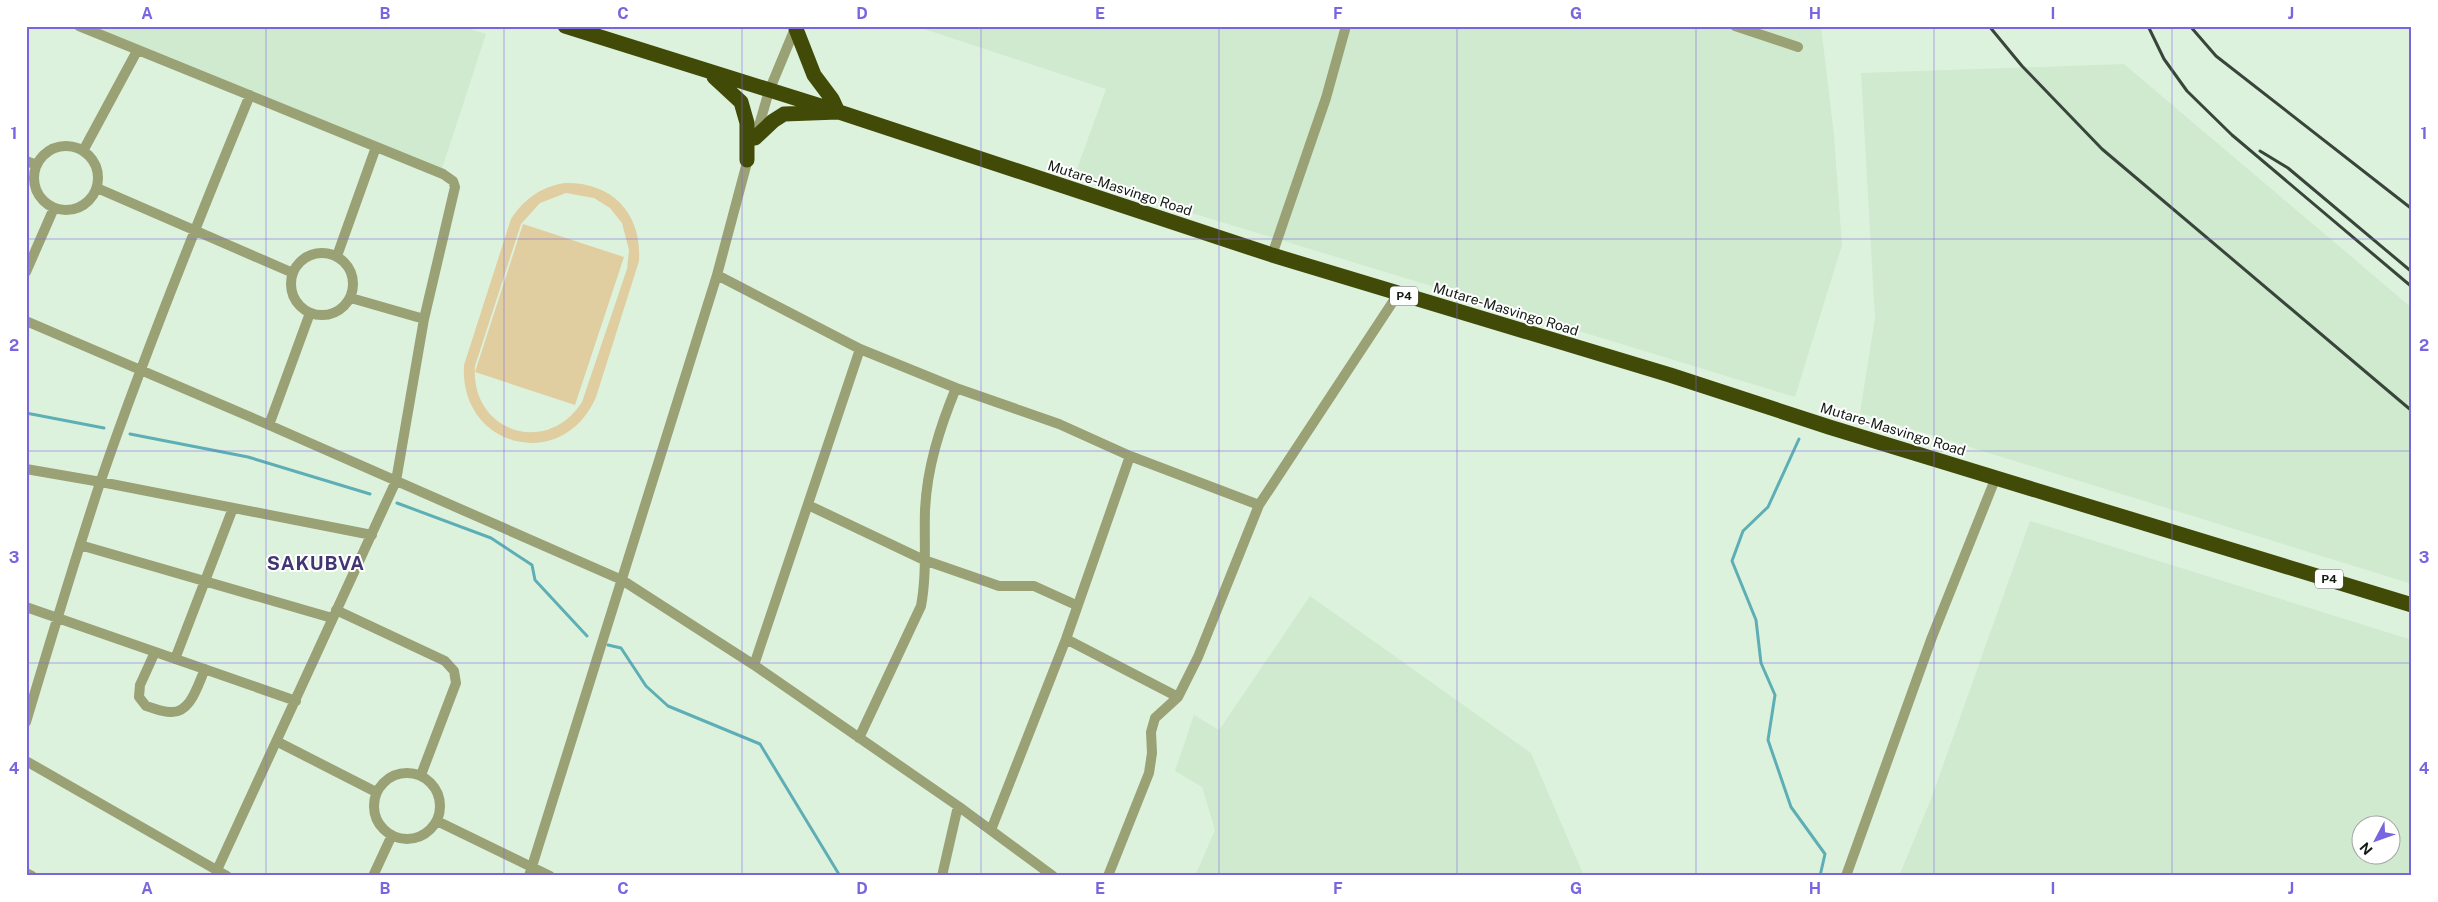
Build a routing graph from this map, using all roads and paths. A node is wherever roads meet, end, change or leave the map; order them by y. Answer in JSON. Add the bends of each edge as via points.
{"nodes":[{"id":1,"x":79,"y":26,"type":"edge"},
{"id":2,"x":565,"y":26,"type":"edge"},
{"id":3,"x":1346,"y":26,"type":"edge"},
{"id":4,"x":1736,"y":26,"type":"edge"},
{"id":5,"x":796,"y":28,"type":"edge"},
{"id":6,"x":1798,"y":47,"type":"dead end"},
{"id":7,"x":137,"y":51,"type":"junction"},
{"id":8,"x":706,"y":71,"type":"junction"},
{"id":9,"x":769,"y":91,"type":"junction"},
{"id":10,"x":250,"y":95,"type":"junction"},
{"id":11,"x":838,"y":112,"type":"junction"},
{"id":12,"x":755,"y":138,"type":"junction"},
{"id":13,"x":376,"y":148,"type":"junction"},
{"id":14,"x":84,"y":151,"type":"junction"},
{"id":15,"x":747,"y":160,"type":"junction"},
{"id":16,"x":26,"y":161,"type":"edge"},
{"id":17,"x":37,"y":165,"type":"junction"},
{"id":18,"x":97,"y":188,"type":"junction"},
{"id":19,"x":54,"y":208,"type":"junction"},
{"id":20,"x":194,"y":230,"type":"junction"},
{"id":21,"x":1272,"y":255,"type":"junction"},
{"id":22,"x":337,"y":256,"type":"junction"},
{"id":23,"x":26,"y":272,"type":"edge"},
{"id":24,"x":293,"y":273,"type":"junction"},
{"id":25,"x":717,"y":275,"type":"junction"},
{"id":26,"x":1398,"y":294,"type":"junction"},
{"id":27,"x":351,"y":298,"type":"junction"},
{"id":28,"x":310,"y":313,"type":"junction"},
{"id":29,"x":424,"y":319,"type":"junction"},
{"id":30,"x":26,"y":321,"type":"edge"},
{"id":31,"x":860,"y":349,"type":"junction"},
{"id":32,"x":140,"y":370,"type":"junction"},
{"id":33,"x":956,"y":388,"type":"junction"},
{"id":34,"x":269,"y":425,"type":"junction"},
{"id":35,"x":1130,"y":456,"type":"junction"},
{"id":36,"x":26,"y":469,"type":"edge"},
{"id":37,"x":1996,"y":477,"type":"junction"},
{"id":38,"x":396,"y":481,"type":"junction"},
{"id":39,"x":101,"y":482,"type":"junction"},
{"id":40,"x":808,"y":505,"type":"junction"},
{"id":41,"x":1259,"y":505,"type":"junction"},
{"id":42,"x":233,"y":508,"type":"junction"},
{"id":43,"x":372,"y":535,"type":"junction"},
{"id":44,"x":80,"y":545,"type":"junction"},
{"id":45,"x":924,"y":560,"type":"junction"},
{"id":46,"x":622,"y":580,"type":"junction"},
{"id":47,"x":205,"y":581,"type":"junction"},
{"id":48,"x":1076,"y":605,"type":"junction"},
{"id":49,"x":2412,"y":605,"type":"edge"},
{"id":50,"x":26,"y":607,"type":"edge"},
{"id":51,"x":334,"y":614,"type":"junction"},
{"id":52,"x":58,"y":617,"type":"junction"},
{"id":53,"x":1066,"y":639,"type":"junction"},
{"id":54,"x":155,"y":652,"type":"junction"},
{"id":55,"x":175,"y":659,"type":"junction"},
{"id":56,"x":754,"y":666,"type":"junction"},
{"id":57,"x":205,"y":669,"type":"junction"},
{"id":58,"x":1178,"y":697,"type":"junction"},
{"id":59,"x":296,"y":701,"type":"junction"},
{"id":60,"x":26,"y":722,"type":"edge"},
{"id":61,"x":859,"y":738,"type":"junction"},
{"id":62,"x":278,"y":742,"type":"junction"},
{"id":63,"x":26,"y":761,"type":"edge"},
{"id":64,"x":420,"y":775,"type":"junction"},
{"id":65,"x":376,"y":792,"type":"junction"},
{"id":66,"x":958,"y":806,"type":"junction"},
{"id":67,"x":438,"y":821,"type":"junction"},
{"id":68,"x":991,"y":830,"type":"junction"},
{"id":69,"x":392,"y":835,"type":"junction"},
{"id":70,"x":217,"y":870,"type":"junction"},
{"id":71,"x":530,"y":872,"type":"edge"},
{"id":72,"x":26,"y":873,"type":"edge"},
{"id":73,"x":32,"y":876,"type":"edge"},
{"id":74,"x":227,"y":876,"type":"edge"},
{"id":75,"x":373,"y":876,"type":"edge"},
{"id":76,"x":550,"y":876,"type":"edge"},
{"id":77,"x":942,"y":876,"type":"edge"},
{"id":78,"x":1053,"y":876,"type":"edge"},
{"id":79,"x":1108,"y":876,"type":"edge"},
{"id":80,"x":1846,"y":876,"type":"edge"}],
"edges":[{"from":1,"to":7,"type":"street"},
{"from":2,"to":8,"type":"highway","name":"Mutare-Masvingo Road","number":"P4"},
{"from":3,"to":21,"type":"street","via":[[1326,98]]},
{"from":4,"to":6,"type":"street"},
{"from":5,"to":9,"type":"street"},
{"from":5,"to":11,"type":"highway","via":[[814,75]]},
{"from":7,"to":10,"type":"street"},
{"from":7,"to":14,"type":"street"},
{"from":8,"to":9,"type":"highway","name":"Mutare-Masvingo Road","number":"P4"},
{"from":8,"to":15,"type":"highway","via":[[741,102],[747,123]]},
{"from":9,"to":11,"type":"highway","name":"Mutare-Masvingo Road","number":"P4"},
{"from":9,"to":12,"type":"street"},
{"from":10,"to":13,"type":"street"},
{"from":10,"to":20,"type":"street"},
{"from":11,"to":12,"type":"highway","via":[[784,114]]},
{"from":11,"to":21,"type":"highway","name":"Mutare-Masvingo Road","number":"P4"},
{"from":12,"to":15,"type":"street"},
{"from":13,"to":22,"type":"street"},
{"from":13,"to":29,"type":"street","via":[[443,174],[453,181],[455,187]]},
{"from":14,"to":17,"type":"street","via":[[70,146],[60,147],[43,156]]},
{"from":14,"to":18,"type":"street","via":[[97,170]]},
{"from":15,"to":25,"type":"street"},
{"from":16,"to":17,"type":"street"},
{"from":17,"to":19,"type":"street","via":[[35,185],[45,203]]},
{"from":18,"to":19,"type":"street","via":[[92,198],[75,210]]},
{"from":18,"to":20,"type":"street"},
{"from":19,"to":23,"type":"street"},
{"from":20,"to":24,"type":"street"},
{"from":20,"to":32,"type":"street"},
{"from":21,"to":26,"type":"highway","name":"Mutare-Masvingo Road","number":"P4"},
{"from":22,"to":24,"type":"street","via":[[316,253],[306,257]]},
{"from":22,"to":27,"type":"street","via":[[350,269],[354,279]]},
{"from":24,"to":28,"type":"street","via":[[291,282],[295,301]]},
{"from":25,"to":31,"type":"street"},
{"from":25,"to":46,"type":"street"},
{"from":26,"to":37,"type":"highway","name":"Mutare-Masvingo Road","number":"P4"},
{"from":26,"to":41,"type":"street"},
{"from":27,"to":28,"type":"street","via":[[346,306],[329,315]]},
{"from":27,"to":29,"type":"street"},
{"from":28,"to":34,"type":"street"},
{"from":29,"to":38,"type":"street"},
{"from":30,"to":32,"type":"street"},
{"from":31,"to":33,"type":"street"},
{"from":31,"to":40,"type":"street"},
{"from":32,"to":34,"type":"street"},
{"from":32,"to":39,"type":"street"},
{"from":33,"to":35,"type":"street","via":[[1059,424]]},
{"from":33,"to":45,"type":"street","via":[[939,431],[930,469]]},
{"from":34,"to":38,"type":"street"},
{"from":35,"to":41,"type":"street"},
{"from":35,"to":48,"type":"street"},
{"from":36,"to":39,"type":"street"},
{"from":37,"to":49,"type":"highway","name":"Mutare-Masvingo Road","number":"P4"},
{"from":37,"to":80,"type":"street","via":[[1932,637]]},
{"from":38,"to":43,"type":"street"},
{"from":38,"to":46,"type":"street"},
{"from":39,"to":42,"type":"street"},
{"from":39,"to":44,"type":"street"},
{"from":40,"to":45,"type":"street"},
{"from":40,"to":56,"type":"street"},
{"from":41,"to":58,"type":"street","via":[[1198,657]]},
{"from":42,"to":43,"type":"street"},
{"from":42,"to":47,"type":"street"},
{"from":43,"to":51,"type":"street"},
{"from":44,"to":47,"type":"street"},
{"from":44,"to":52,"type":"street"},
{"from":45,"to":48,"type":"street","via":[[999,586],[1034,586]]},
{"from":45,"to":61,"type":"street","via":[[925,585],[921,606]]},
{"from":46,"to":56,"type":"street"},
{"from":46,"to":71,"type":"street"},
{"from":47,"to":51,"type":"street"},
{"from":47,"to":55,"type":"street"},
{"from":48,"to":53,"type":"street"},
{"from":50,"to":52,"type":"street"},
{"from":51,"to":59,"type":"street"},
{"from":51,"to":64,"type":"street","via":[[445,661],[454,671],[456,683]]},
{"from":52,"to":54,"type":"street"},
{"from":52,"to":60,"type":"street"},
{"from":53,"to":58,"type":"street"},
{"from":53,"to":68,"type":"street"},
{"from":54,"to":55,"type":"street"},
{"from":54,"to":57,"type":"street","via":[[140,685],[140,697],[146,706],[170,713],[181,710],[189,703]]},
{"from":55,"to":57,"type":"street"},
{"from":56,"to":61,"type":"street"},
{"from":57,"to":59,"type":"street"},
{"from":58,"to":79,"type":"street","via":[[1155,718],[1149,773]]},
{"from":59,"to":62,"type":"street"},
{"from":61,"to":66,"type":"street"},
{"from":62,"to":65,"type":"street"},
{"from":62,"to":70,"type":"street"},
{"from":63,"to":70,"type":"street"},
{"from":64,"to":65,"type":"street","via":[[404,772],[392,775]]},
{"from":64,"to":67,"type":"street","via":[[434,786],[438,795]]},
{"from":65,"to":69,"type":"street","via":[[374,812],[378,822]]},
{"from":66,"to":68,"type":"street"},
{"from":66,"to":77,"type":"street"},
{"from":67,"to":69,"type":"street","via":[[429,831],[411,839]]},
{"from":67,"to":71,"type":"street"},
{"from":68,"to":78,"type":"street"},
{"from":69,"to":75,"type":"street"},
{"from":70,"to":74,"type":"street"},
{"from":71,"to":76,"type":"street"},
{"from":72,"to":73,"type":"street"}]}
